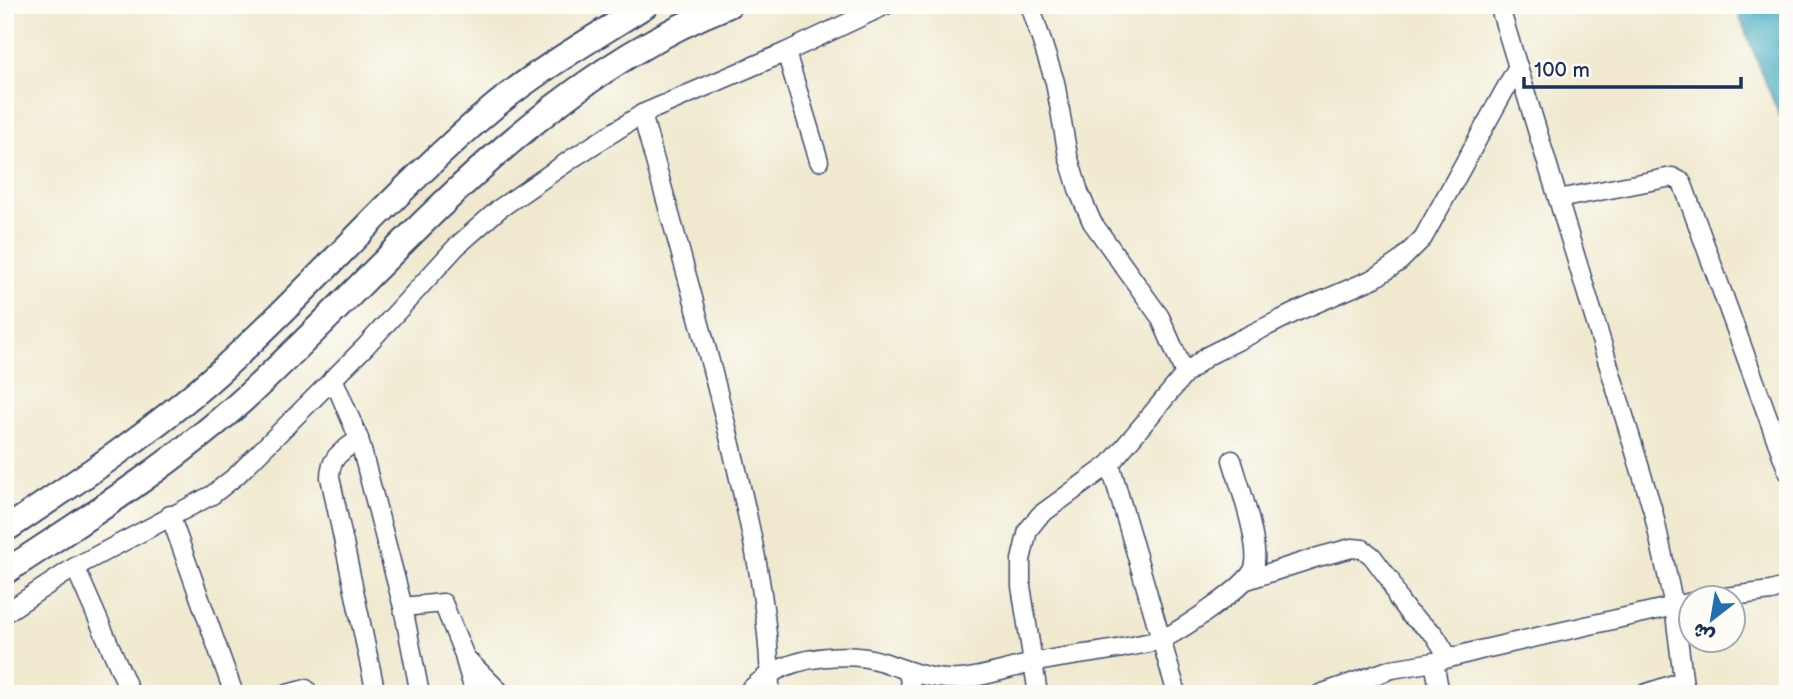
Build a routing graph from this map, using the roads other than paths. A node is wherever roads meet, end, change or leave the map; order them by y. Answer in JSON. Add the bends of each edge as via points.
{"nodes":[{"id":1,"x":646,"y":5,"type":"edge"},
{"id":2,"x":729,"y":5,"type":"edge"},
{"id":3,"x":886,"y":5,"type":"edge"},
{"id":4,"x":1030,"y":5,"type":"edge"},
{"id":5,"x":1499,"y":5,"type":"edge"},
{"id":6,"x":786,"y":52,"type":"junction"},
{"id":7,"x":1518,"y":66,"type":"junction"},
{"id":8,"x":642,"y":114,"type":"junction"},
{"id":9,"x":819,"y":161,"type":"dead end"},
{"id":10,"x":1559,"y":199,"type":"junction"},
{"id":11,"x":1185,"y":374,"type":"junction"},
{"id":12,"x":333,"y":378,"type":"junction"},
{"id":13,"x":359,"y":439,"type":"junction"},
{"id":14,"x":1232,"y":460,"type":"dead end"},
{"id":15,"x":1110,"y":464,"type":"junction"},
{"id":16,"x":1788,"y":472,"type":"edge"},
{"id":17,"x":170,"y":515,"type":"junction"},
{"id":18,"x":5,"y":530,"type":"edge"},
{"id":19,"x":75,"y":567,"type":"junction"},
{"id":20,"x":5,"y":572,"type":"edge"},
{"id":21,"x":1247,"y":580,"type":"junction"},
{"id":22,"x":1788,"y":586,"type":"edge"},
{"id":23,"x":1748,"y":593,"type":"edge"},
{"id":24,"x":1678,"y":605,"type":"edge"},
{"id":25,"x":1674,"y":606,"type":"junction"},
{"id":26,"x":403,"y":607,"type":"junction"},
{"id":27,"x":5,"y":613,"type":"edge"},
{"id":28,"x":1161,"y":639,"type":"junction"},
{"id":29,"x":465,"y":657,"type":"junction"},
{"id":30,"x":1442,"y":660,"type":"junction"},
{"id":31,"x":1032,"y":663,"type":"junction"},
{"id":32,"x":908,"y":672,"type":"junction"},
{"id":33,"x":770,"y":674,"type":"junction"},
{"id":34,"x":963,"y":686,"type":"edge"},
{"id":35,"x":1684,"y":687,"type":"edge"},
{"id":36,"x":306,"y":689,"type":"dead end"},
{"id":37,"x":131,"y":694,"type":"edge"},
{"id":38,"x":234,"y":694,"type":"edge"},
{"id":39,"x":287,"y":694,"type":"edge"},
{"id":40,"x":376,"y":694,"type":"edge"},
{"id":41,"x":420,"y":694,"type":"edge"},
{"id":42,"x":475,"y":694,"type":"edge"},
{"id":43,"x":502,"y":694,"type":"edge"},
{"id":44,"x":745,"y":694,"type":"edge"},
{"id":45,"x":770,"y":694,"type":"edge"},
{"id":46,"x":912,"y":694,"type":"edge"},
{"id":47,"x":1038,"y":694,"type":"edge"},
{"id":48,"x":1177,"y":694,"type":"edge"},
{"id":49,"x":1320,"y":694,"type":"edge"},
{"id":50,"x":1440,"y":694,"type":"edge"},
{"id":51,"x":1644,"y":694,"type":"edge"}],
"edges":[{"from":1,"to":18,"type":"main road","via":[[498,103],[217,374],[117,454]]},
{"from":2,"to":20,"type":"main road","via":[[657,38],[556,106],[459,188],[206,432]]},
{"from":3,"to":6,"type":"street"},
{"from":4,"to":11,"type":"street","via":[[1055,82],[1079,192],[1093,222],[1160,317]]},
{"from":5,"to":7,"type":"street"},
{"from":6,"to":8,"type":"street"},
{"from":6,"to":9,"type":"street"},
{"from":7,"to":10,"type":"street"},
{"from":7,"to":11,"type":"street","via":[[1423,238],[1400,261],[1375,278],[1227,345]]},
{"from":8,"to":12,"type":"street","via":[[499,209],[457,246]]},
{"from":8,"to":33,"type":"street","via":[[752,533]]},
{"from":10,"to":16,"type":"street","via":[[1672,177],[1682,182]]},
{"from":10,"to":25,"type":"street","via":[[1653,511]]},
{"from":11,"to":15,"type":"street"},
{"from":12,"to":13,"type":"street"},
{"from":12,"to":17,"type":"street","via":[[236,476],[212,495]]},
{"from":13,"to":26,"type":"street"},
{"from":13,"to":40,"type":"street","via":[[336,457],[330,477]]},
{"from":14,"to":21,"type":"street","via":[[1256,555]]},
{"from":15,"to":28,"type":"street"},
{"from":15,"to":31,"type":"street","via":[[1040,515],[1028,530],[1021,586]]},
{"from":17,"to":19,"type":"street"},
{"from":17,"to":38,"type":"street"},
{"from":19,"to":27,"type":"street"},
{"from":19,"to":37,"type":"street"},
{"from":21,"to":28,"type":"street"},
{"from":21,"to":30,"type":"street","via":[[1318,557],[1363,549],[1390,580],[1409,614],[1434,634]]},
{"from":22,"to":23,"type":"street"},
{"from":24,"to":25,"type":"street"},
{"from":25,"to":30,"type":"street"},
{"from":25,"to":35,"type":"street"},
{"from":26,"to":29,"type":"street","via":[[443,603]]},
{"from":26,"to":41,"type":"street"},
{"from":28,"to":31,"type":"street"},
{"from":28,"to":48,"type":"street"},
{"from":29,"to":42,"type":"street"},
{"from":29,"to":43,"type":"street"},
{"from":30,"to":49,"type":"street","via":[[1392,669]]},
{"from":30,"to":50,"type":"street"},
{"from":31,"to":34,"type":"street"},
{"from":31,"to":47,"type":"street"},
{"from":32,"to":33,"type":"street","via":[[861,656],[825,658]]},
{"from":32,"to":34,"type":"street"},
{"from":32,"to":46,"type":"street"},
{"from":33,"to":44,"type":"street"},
{"from":33,"to":45,"type":"street"},
{"from":35,"to":51,"type":"street"},
{"from":36,"to":39,"type":"street"}]}
